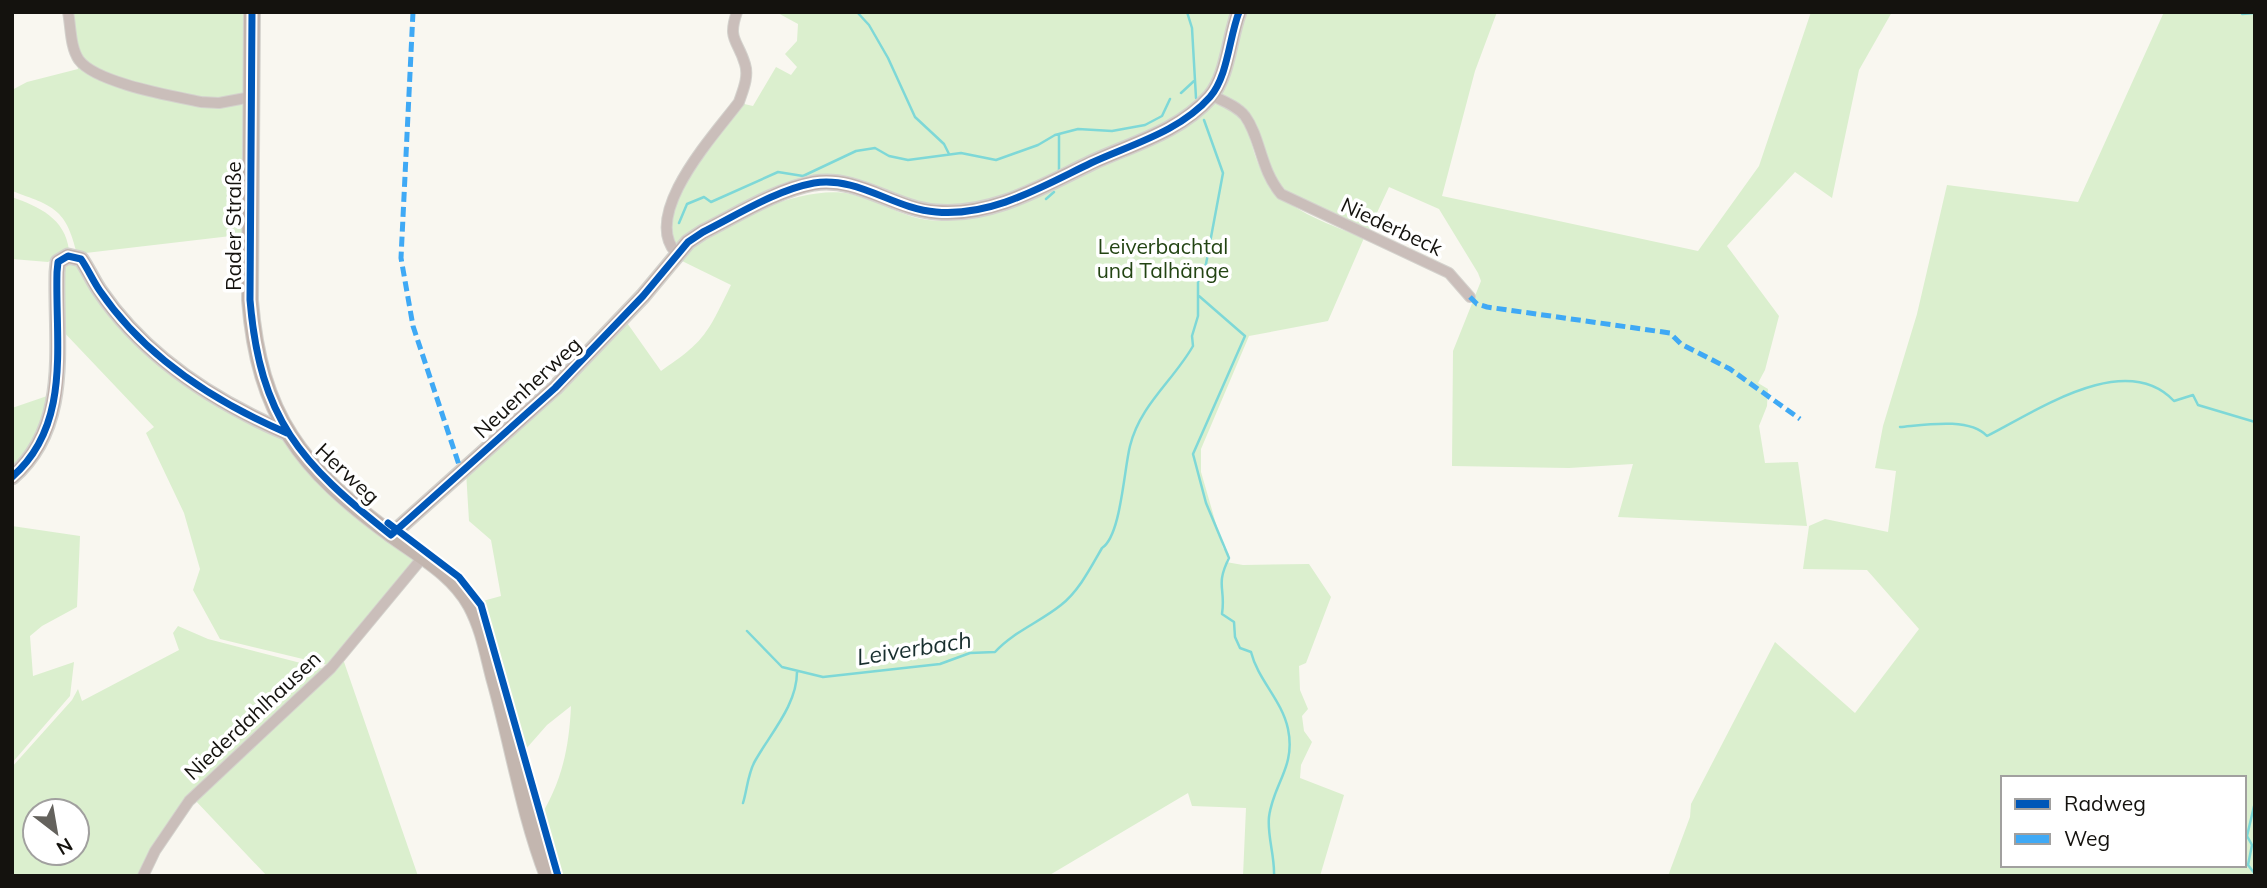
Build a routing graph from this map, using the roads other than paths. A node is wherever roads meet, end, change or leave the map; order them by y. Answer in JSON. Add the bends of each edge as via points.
{"nodes":[{"id":1,"x":68,"y":12,"type":"edge"},
{"id":2,"x":253,"y":12,"type":"edge"},
{"id":3,"x":737,"y":12,"type":"edge"},
{"id":4,"x":1239,"y":12,"type":"edge"},
{"id":5,"x":1211,"y":96,"type":"junction"},
{"id":6,"x":251,"y":97,"type":"junction"},
{"id":7,"x":677,"y":254,"type":"junction"},
{"id":8,"x":1470,"y":297,"type":"dead end"},
{"id":9,"x":287,"y":433,"type":"junction"},
{"id":10,"x":12,"y":477,"type":"edge"},
{"id":11,"x":391,"y":534,"type":"junction"},
{"id":12,"x":423,"y":557,"type":"junction"},
{"id":13,"x":143,"y":876,"type":"edge"},
{"id":14,"x":548,"y":876,"type":"edge"}],
"edges":[{"from":1,"to":6,"type":"street","via":[[76,54],[97,73],[201,102]]},
{"from":2,"to":6,"type":"main road","name":"Rader Straße"},
{"from":3,"to":7,"type":"street","via":[[732,33],[745,65],[745,86],[677,185],[668,227]]},
{"from":4,"to":5,"type":"street"},
{"from":5,"to":7,"type":"street","name":"Neuenherweg","via":[[1146,141],[994,206],[955,213],[925,211],[855,186],[816,183],[703,232]]},
{"from":5,"to":8,"type":"street","name":"Niederbeck","via":[[1231,104],[1246,118],[1264,169],[1290,200],[1449,273]]},
{"from":6,"to":9,"type":"main road","name":"Rader Straße","via":[[252,328],[267,393]]},
{"from":7,"to":11,"type":"street","name":"Neuenherweg","via":[[555,388]]},
{"from":9,"to":10,"type":"street","via":[[181,376],[117,313],[80,259],[68,256],[58,262],[56,396],[51,418],[31,458]]},
{"from":9,"to":11,"type":"main road","name":"Herweg","via":[[317,472]]},
{"from":11,"to":12,"type":"main road","name":"Herweg"},
{"from":12,"to":13,"type":"street","name":"Niederdahlhausen","via":[[331,668],[189,801]]},
{"from":12,"to":14,"type":"main road","name":"Herweg","via":[[454,582],[478,620]]}]}
